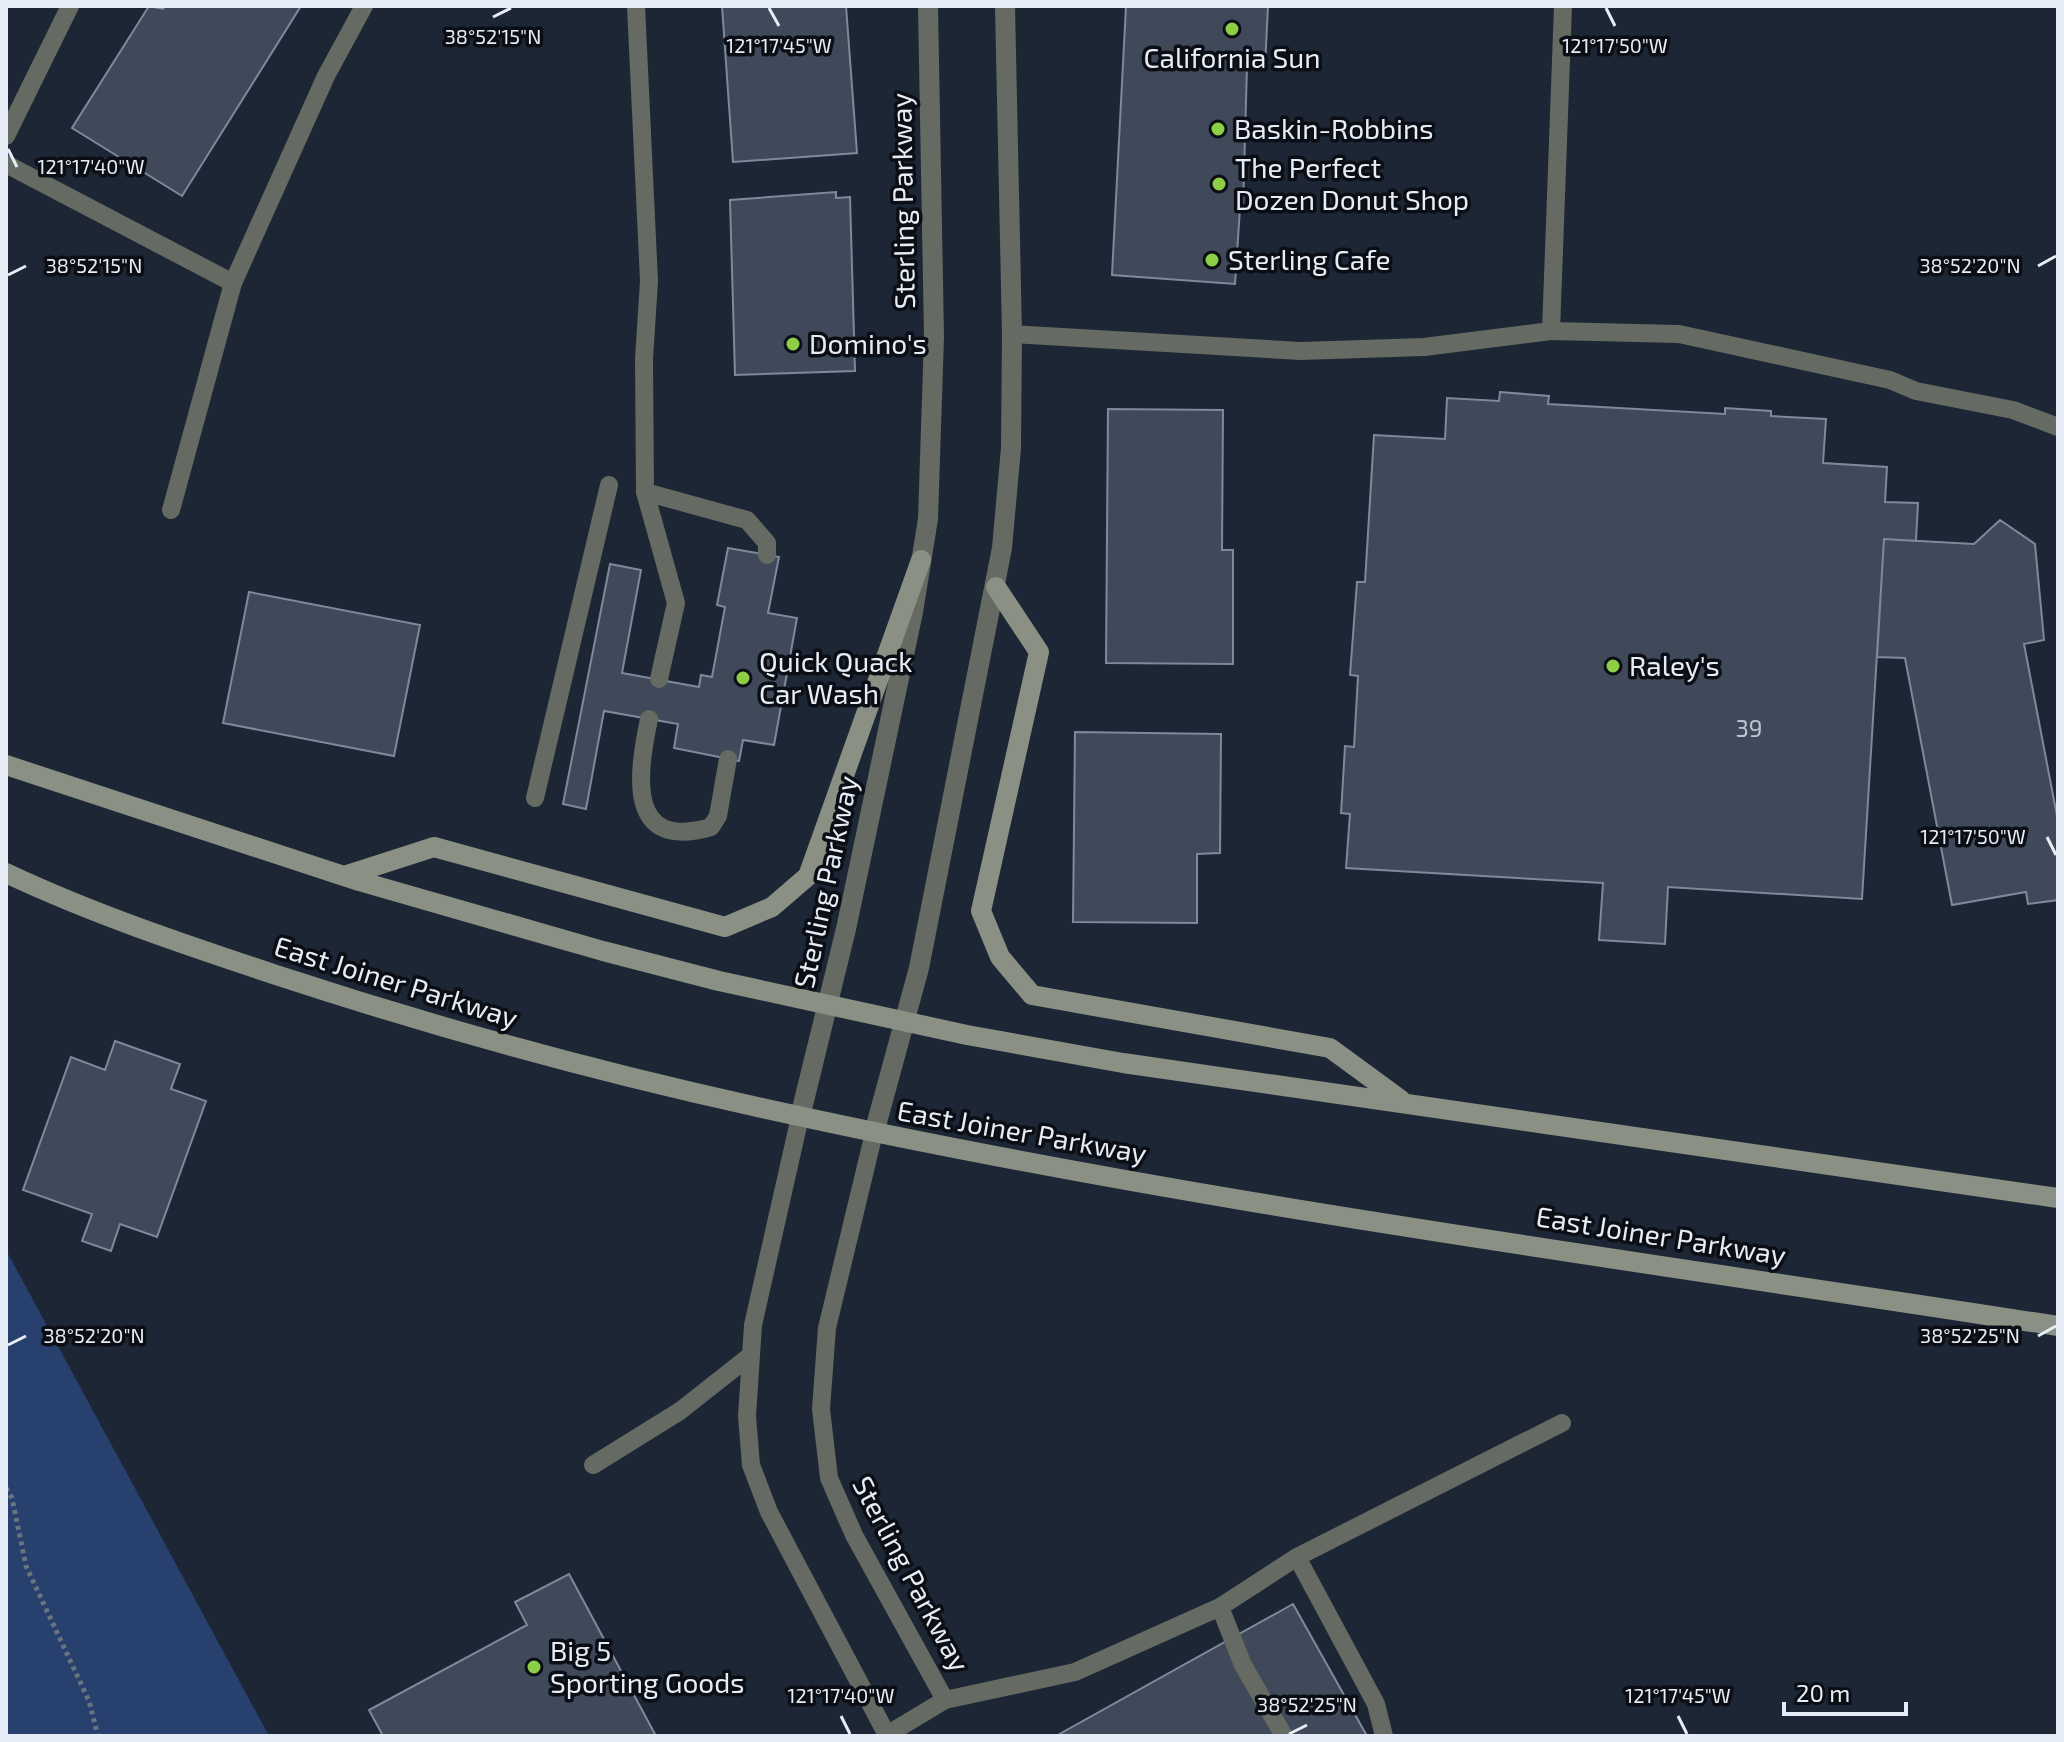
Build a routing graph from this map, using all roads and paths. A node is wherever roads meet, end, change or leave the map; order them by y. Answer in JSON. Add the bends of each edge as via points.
{"nodes":[{"id":1,"x":70,"y":6,"type":"edge"},
{"id":2,"x":364,"y":6,"type":"edge"},
{"id":3,"x":636,"y":6,"type":"edge"},
{"id":4,"x":928,"y":6,"type":"edge"},
{"id":5,"x":1005,"y":6,"type":"edge"},
{"id":6,"x":1563,"y":6,"type":"edge"},
{"id":7,"x":6,"y":136,"type":"edge"},
{"id":8,"x":6,"y":164,"type":"edge"},
{"id":9,"x":233,"y":283,"type":"junction"},
{"id":10,"x":1551,"y":331,"type":"junction"},
{"id":11,"x":1012,"y":334,"type":"junction"},
{"id":12,"x":2058,"y":427,"type":"edge"},
{"id":13,"x":609,"y":485,"type":"dead end"},
{"id":14,"x":645,"y":492,"type":"junction"},
{"id":15,"x":171,"y":510,"type":"dead end"},
{"id":16,"x":767,"y":555,"type":"dead end"},
{"id":17,"x":921,"y":560,"type":"junction"},
{"id":18,"x":996,"y":587,"type":"junction"},
{"id":19,"x":659,"y":679,"type":"dead end"},
{"id":20,"x":649,"y":719,"type":"dead end"},
{"id":21,"x":728,"y":759,"type":"dead end"},
{"id":22,"x":6,"y":765,"type":"edge"},
{"id":23,"x":535,"y":798,"type":"dead end"},
{"id":24,"x":6,"y":873,"type":"edge"},
{"id":25,"x":344,"y":876,"type":"junction"},
{"id":26,"x":828,"y":1004,"type":"junction"},
{"id":27,"x":904,"y":1020,"type":"junction"},
{"id":28,"x":1404,"y":1102,"type":"junction"},
{"id":29,"x":800,"y":1117,"type":"junction"},
{"id":30,"x":874,"y":1133,"type":"junction"},
{"id":31,"x":2058,"y":1198,"type":"edge"},
{"id":32,"x":2058,"y":1326,"type":"edge"},
{"id":33,"x":751,"y":1355,"type":"junction"},
{"id":34,"x":1562,"y":1423,"type":"dead end"},
{"id":35,"x":593,"y":1465,"type":"dead end"},
{"id":36,"x":6,"y":1488,"type":"edge"},
{"id":37,"x":1297,"y":1557,"type":"junction"},
{"id":38,"x":1220,"y":1607,"type":"junction"},
{"id":39,"x":945,"y":1700,"type":"junction"},
{"id":40,"x":886,"y":1735,"type":"edge"},
{"id":41,"x":98,"y":1736,"type":"edge"},
{"id":42,"x":1284,"y":1736,"type":"edge"},
{"id":43,"x":1384,"y":1736,"type":"edge"}],
"edges":[{"from":1,"to":7,"type":"lane"},
{"from":2,"to":9,"type":"lane","via":[[326,76]]},
{"from":3,"to":14,"type":"lane","via":[[649,281]]},
{"from":4,"to":17,"type":"street","name":"Sterling Parkway","via":[[933,421]]},
{"from":5,"to":11,"type":"street","name":"Sterling Parkway"},
{"from":6,"to":10,"type":"lane"},
{"from":8,"to":9,"type":"lane"},
{"from":9,"to":15,"type":"lane"},
{"from":10,"to":11,"type":"lane","via":[[1424,347],[1300,351]]},
{"from":10,"to":12,"type":"lane","via":[[1679,334],[2013,410]]},
{"from":11,"to":18,"type":"street","name":"Sterling Parkway","via":[[1011,448]]},
{"from":13,"to":23,"type":"lane"},
{"from":14,"to":16,"type":"lane","via":[[747,520],[767,543]]},
{"from":14,"to":19,"type":"lane","via":[[676,603]]},
{"from":17,"to":25,"type":"main road","via":[[808,876],[772,907],[725,927],[434,847]]},
{"from":17,"to":26,"type":"street","name":"Sterling Parkway"},
{"from":18,"to":27,"type":"street","name":"Sterling Parkway"},
{"from":18,"to":28,"type":"main road","via":[[1039,652],[981,911],[1000,957],[1032,995],[1330,1048]]},
{"from":20,"to":21,"type":"lane","via":[[639,770],[640,799],[652,819],[672,831],[692,833],[711,827],[718,816]]},
{"from":22,"to":25,"type":"main road"},
{"from":24,"to":29,"type":"main road","name":"East Joiner Parkway","via":[[133,927],[384,1011],[627,1079]]},
{"from":25,"to":26,"type":"main road","via":[[603,951]]},
{"from":26,"to":27,"type":"main road"},
{"from":26,"to":29,"type":"street","name":"Sterling Parkway"},
{"from":27,"to":28,"type":"main road","via":[[1123,1063]]},
{"from":27,"to":30,"type":"street","name":"Sterling Parkway"},
{"from":28,"to":31,"type":"main road"},
{"from":29,"to":30,"type":"main road","name":"East Joiner Parkway"},
{"from":29,"to":33,"type":"lane","name":"Sterling Parkway","via":[[753,1325]]},
{"from":30,"to":32,"type":"main road","name":"East Joiner Parkway","via":[[1111,1178]]},
{"from":30,"to":39,"type":"lane","name":"Sterling Parkway","via":[[827,1328],[821,1409],[829,1478],[854,1535]]},
{"from":33,"to":35,"type":"lane","via":[[680,1411]]},
{"from":33,"to":40,"type":"lane","name":"Sterling Parkway","via":[[751,1465],[769,1512]]},
{"from":34,"to":37,"type":"lane"},
{"from":36,"to":41,"type":"path","via":[[26,1566],[89,1701]]},
{"from":37,"to":38,"type":"lane"},
{"from":37,"to":43,"type":"lane","via":[[1376,1704]]},
{"from":38,"to":39,"type":"lane","via":[[1075,1672]]},
{"from":38,"to":42,"type":"lane","via":[[1243,1665]]},
{"from":39,"to":40,"type":"lane"}]}
